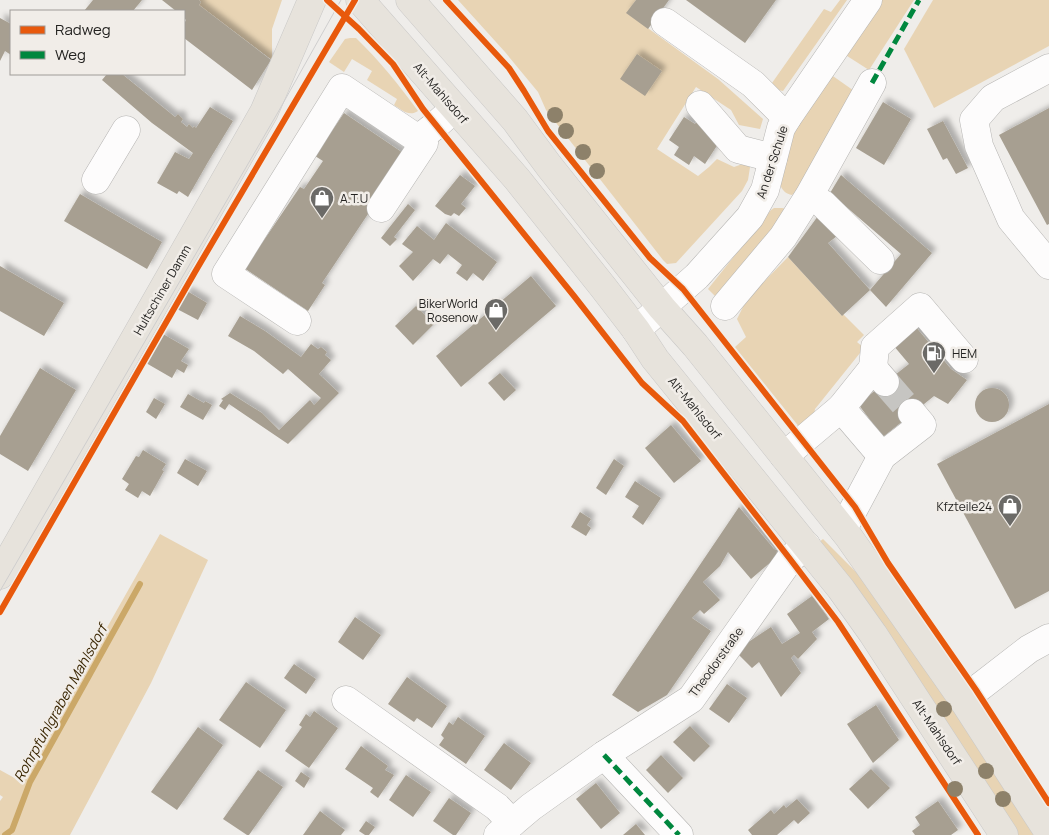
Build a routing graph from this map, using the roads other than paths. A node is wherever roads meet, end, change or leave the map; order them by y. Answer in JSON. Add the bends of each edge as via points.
{"nodes":[{"id":1,"x":312,"y":0,"type":"edge"},
{"id":2,"x":360,"y":0,"type":"edge"},
{"id":3,"x":410,"y":0,"type":"edge"},
{"id":4,"x":868,"y":0,"type":"edge"},
{"id":5,"x":665,"y":22,"type":"dead end"},
{"id":6,"x":1049,"y":68,"type":"edge"},
{"id":7,"x":872,"y":83,"type":"dead end"},
{"id":8,"x":700,"y":105,"type":"dead end"},
{"id":9,"x":454,"y":109,"type":"junction"},
{"id":10,"x":787,"y":118,"type":"junction"},
{"id":11,"x":126,"y":130,"type":"dead end"},
{"id":12,"x":418,"y":139,"type":"junction"},
{"id":13,"x":773,"y":158,"type":"junction"},
{"id":14,"x":96,"y":180,"type":"dead end"},
{"id":15,"x":823,"y":204,"type":"dead end"},
{"id":16,"x":381,"y":208,"type":"dead end"},
{"id":17,"x":1046,"y":257,"type":"edge"},
{"id":18,"x":880,"y":260,"type":"dead end"},
{"id":19,"x":725,"y":306,"type":"dead end"},
{"id":20,"x":662,"y":308,"type":"junction"},
{"id":21,"x":298,"y":321,"type":"dead end"},
{"id":22,"x":636,"y":330,"type":"junction"},
{"id":23,"x":964,"y":359,"type":"dead end"},
{"id":24,"x":841,"y":408,"type":"junction"},
{"id":25,"x":912,"y":414,"type":"tunnel mouth"},
{"id":26,"x":784,"y":456,"type":"junction"},
{"id":27,"x":882,"y":456,"type":"junction"},
{"id":28,"x":843,"y":529,"type":"junction"},
{"id":29,"x":806,"y":545,"type":"junction"},
{"id":30,"x":0,"y":575,"type":"edge"},
{"id":31,"x":1049,"y":638,"type":"edge"},
{"id":32,"x":346,"y":700,"type":"dead end"},
{"id":33,"x":963,"y":700,"type":"junction"},
{"id":34,"x":604,"y":755,"type":"junction"},
{"id":35,"x":505,"y":829,"type":"edge"},
{"id":36,"x":1049,"y":833,"type":"edge"},
{"id":37,"x":679,"y":835,"type":"edge"},
{"id":38,"x":1004,"y":835,"type":"edge"}],
"edges":[{"from":1,"to":30,"type":"main road","name":"Hultschiner Damm","via":[[264,112]]},
{"from":2,"to":9,"type":"main road","name":"Alt-Mahlsdorf"},
{"from":3,"to":20,"type":"main road","via":[[516,120]]},
{"from":4,"to":10,"type":"street","name":"An der Schule"},
{"from":5,"to":10,"type":"street","via":[[753,84]]},
{"from":6,"to":17,"type":"street","via":[[992,98],[974,120],[979,146],[1011,219]]},
{"from":7,"to":19,"type":"street","via":[[810,196],[783,237]]},
{"from":8,"to":13,"type":"street","via":[[738,149]]},
{"from":9,"to":12,"type":"street"},
{"from":9,"to":22,"type":"main road","name":"Alt-Mahlsdorf","via":[[516,179]]},
{"from":10,"to":13,"type":"street","name":"An der Schule"},
{"from":11,"to":14,"type":"street"},
{"from":12,"to":16,"type":"street","via":[[424,143]]},
{"from":12,"to":21,"type":"street","via":[[342,88],[226,274]]},
{"from":13,"to":20,"type":"street","name":"An der Schule","via":[[765,190],[750,217],[697,276]]},
{"from":15,"to":18,"type":"street"},
{"from":20,"to":22,"type":"street","name":"An der Schule"},
{"from":20,"to":26,"type":"main road"},
{"from":22,"to":29,"type":"main road","name":"Alt-Mahlsdorf"},
{"from":23,"to":24,"type":"street","via":[[920,306],[875,347],[879,375]]},
{"from":24,"to":26,"type":"street"},
{"from":24,"to":27,"type":"street"},
{"from":25,"to":27,"type":"street","via":[[922,425]]},
{"from":26,"to":28,"type":"main road"},
{"from":27,"to":28,"type":"street"},
{"from":28,"to":33,"type":"main road"},
{"from":29,"to":34,"type":"street","name":"Theodorstraße","via":[[790,559],[691,699]]},
{"from":29,"to":38,"type":"main road","name":"Alt-Mahlsdorf","via":[[873,634]]},
{"from":31,"to":33,"type":"street","via":[[1029,649]]},
{"from":32,"to":35,"type":"street","name":"Theodorstraße","via":[[497,807]]},
{"from":33,"to":36,"type":"main road"},
{"from":34,"to":35,"type":"street","name":"Theodorstraße"},
{"from":34,"to":37,"type":"street"}]}
